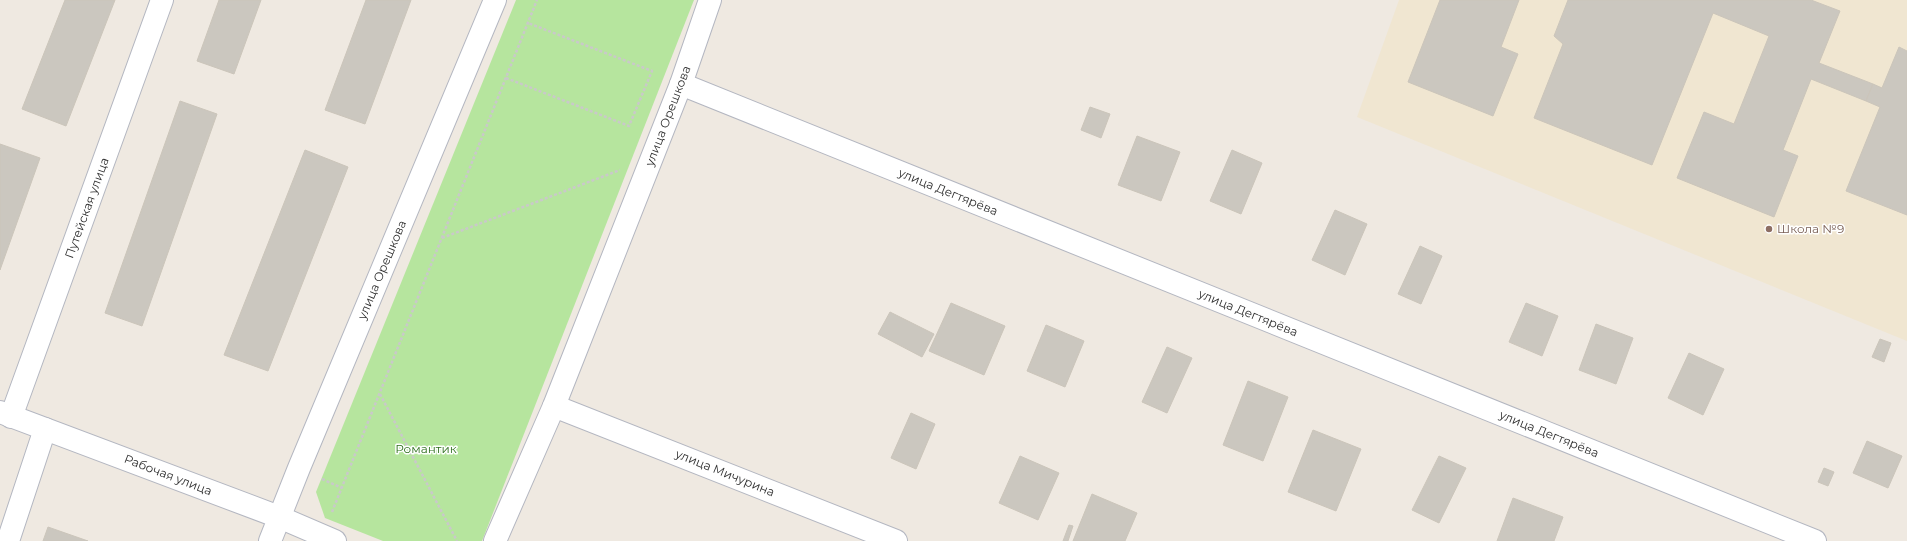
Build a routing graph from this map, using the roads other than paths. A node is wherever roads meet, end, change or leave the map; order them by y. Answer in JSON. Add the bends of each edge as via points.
{"nodes":[{"id":1,"x":162,"y":0,"type":"edge"},
{"id":2,"x":495,"y":0,"type":"edge"},
{"id":3,"x":710,"y":0,"type":"edge"},
{"id":4,"x":681,"y":84,"type":"junction"},
{"id":5,"x":554,"y":406,"type":"junction"},
{"id":6,"x":6,"y":414,"type":"edge"},
{"id":7,"x":45,"y":429,"type":"junction"},
{"id":8,"x":278,"y":517,"type":"junction"},
{"id":9,"x":329,"y":538,"type":"edge"},
{"id":10,"x":8,"y":541,"type":"edge"},
{"id":11,"x":270,"y":541,"type":"edge"},
{"id":12,"x":494,"y":541,"type":"edge"},
{"id":13,"x":896,"y":541,"type":"edge"},
{"id":14,"x":1815,"y":541,"type":"edge"}],
"edges":[{"from":1,"to":6,"type":"street","name":"Путейская улица"},
{"from":2,"to":8,"type":"street","name":"улица Орешкова"},
{"from":3,"to":4,"type":"street","name":"улица Орешкова"},
{"from":4,"to":5,"type":"street","name":"улица Орешкова"},
{"from":4,"to":14,"type":"street","name":"улица Дегтярёва"},
{"from":5,"to":12,"type":"street","name":"улица Орешкова"},
{"from":5,"to":13,"type":"street","name":"улица Мичурина"},
{"from":6,"to":7,"type":"street","name":"Рабочая улица"},
{"from":7,"to":8,"type":"street","name":"Рабочая улица"},
{"from":7,"to":10,"type":"street"},
{"from":8,"to":9,"type":"street","name":"Рабочая улица"},
{"from":8,"to":11,"type":"street","name":"улица Орешкова"}]}
